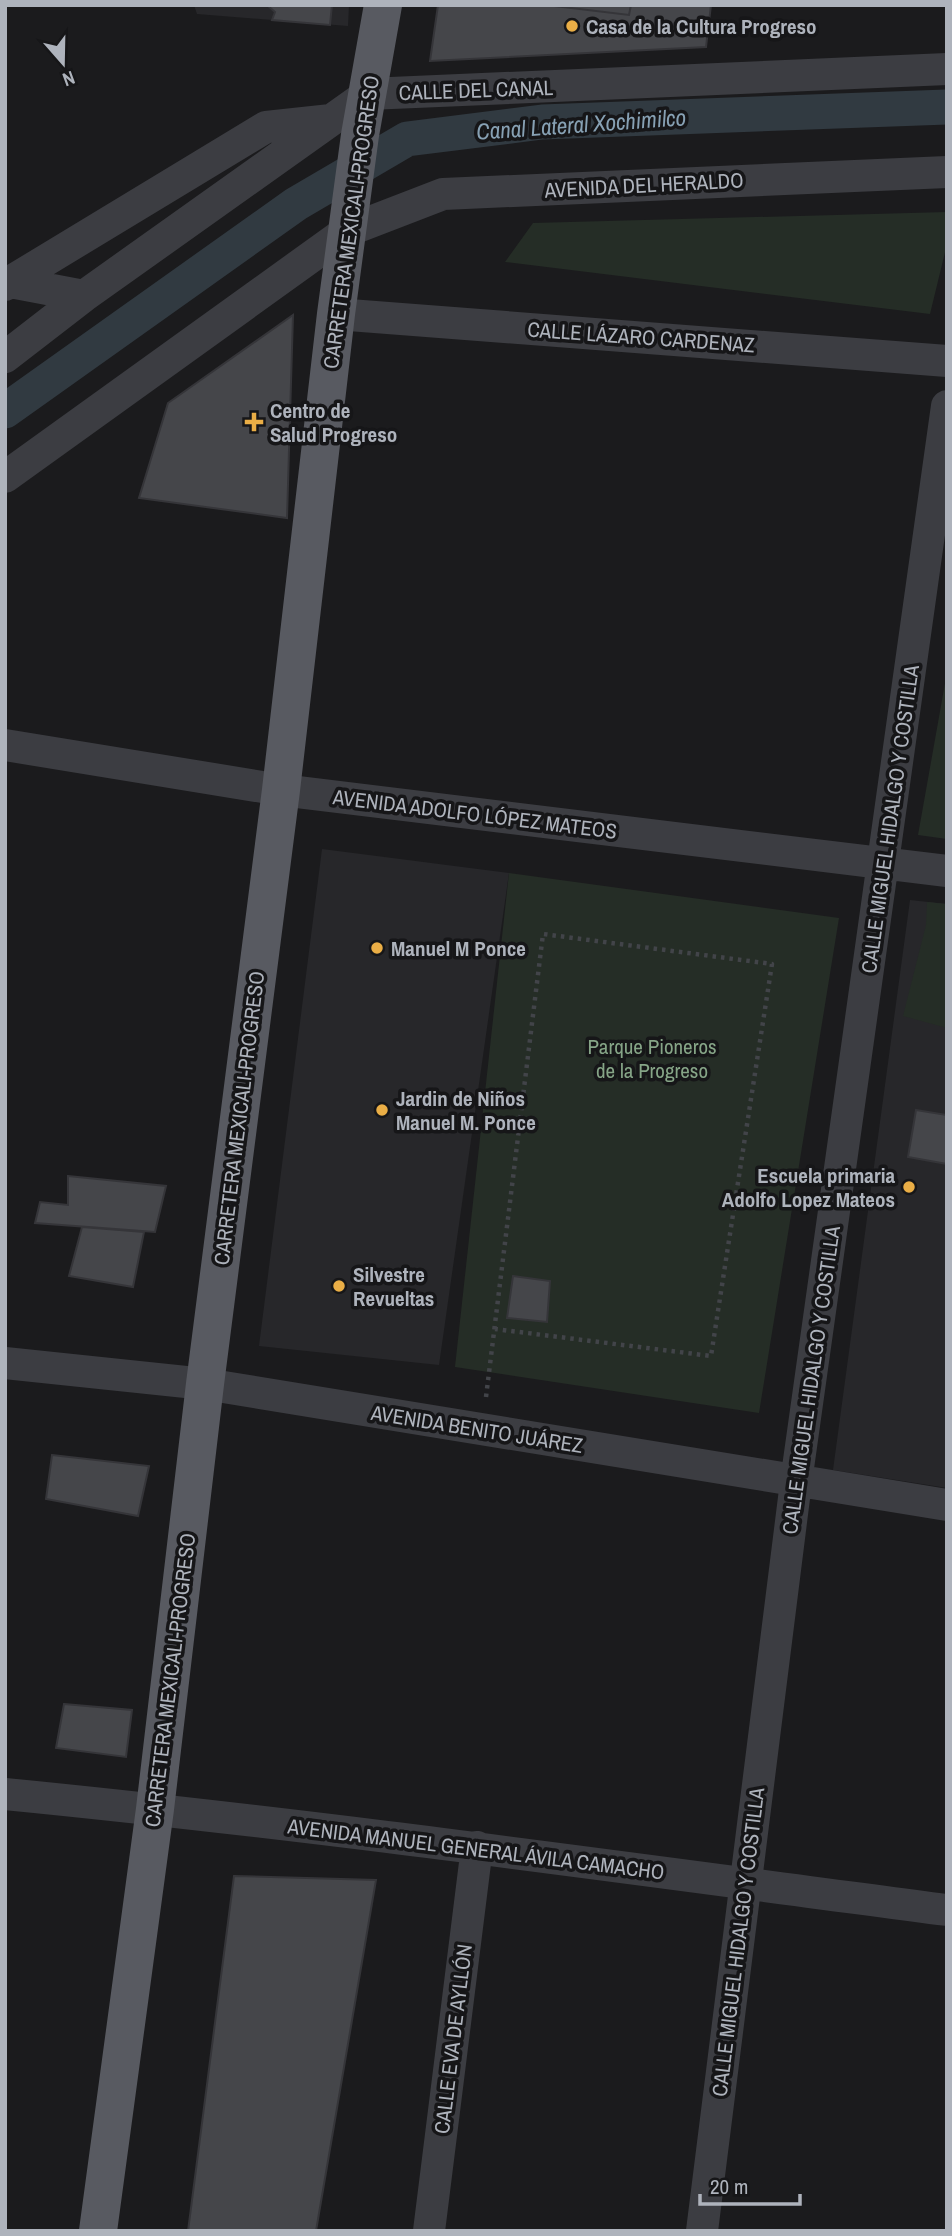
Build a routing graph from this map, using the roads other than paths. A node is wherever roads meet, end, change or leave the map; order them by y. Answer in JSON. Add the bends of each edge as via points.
{"nodes":[{"id":1,"x":383,"y":5,"type":"edge"},
{"id":2,"x":947,"y":69,"type":"edge"},
{"id":3,"x":369,"y":94,"type":"junction"},
{"id":4,"x":347,"y":127,"type":"junction"},
{"id":5,"x":947,"y":172,"type":"edge"},
{"id":6,"x":347,"y":231,"type":"junction"},
{"id":7,"x":6,"y":283,"type":"edge"},
{"id":8,"x":84,"y":296,"type":"junction"},
{"id":9,"x":336,"y":314,"type":"junction"},
{"id":10,"x":5,"y":357,"type":"edge"},
{"id":11,"x":947,"y":361,"type":"edge"},
{"id":12,"x":947,"y":406,"type":"edge"},
{"id":13,"x":5,"y":477,"type":"edge"},
{"id":14,"x":5,"y":746,"type":"edge"},
{"id":15,"x":281,"y":790,"type":"junction"},
{"id":16,"x":884,"y":863,"type":"junction"},
{"id":17,"x":947,"y":871,"type":"edge"},
{"id":18,"x":5,"y":1363,"type":"edge"},
{"id":19,"x":205,"y":1384,"type":"junction"},
{"id":20,"x":796,"y":1482,"type":"junction"},
{"id":21,"x":947,"y":1505,"type":"edge"},
{"id":22,"x":5,"y":1794,"type":"edge"},
{"id":23,"x":155,"y":1809,"type":"junction"},
{"id":24,"x":477,"y":1847,"type":"junction"},
{"id":25,"x":745,"y":1884,"type":"junction"},
{"id":26,"x":947,"y":1910,"type":"edge"},
{"id":27,"x":98,"y":2231,"type":"edge"},
{"id":28,"x":429,"y":2231,"type":"edge"},
{"id":29,"x":702,"y":2231,"type":"edge"}],
"edges":[{"from":1,"to":3,"type":"main road","name":"CARRETERA MEXICALI-PROGRESO"},
{"from":2,"to":3,"type":"street","name":"CALLE DEL CANAL"},
{"from":3,"to":4,"type":"main road","name":"CARRETERA MEXICALI-PROGRESO"},
{"from":4,"to":6,"type":"main road","name":"CARRETERA MEXICALI-PROGRESO","via":[[352,192]]},
{"from":4,"to":7,"type":"street","via":[[266,127]]},
{"from":4,"to":8,"type":"street"},
{"from":5,"to":6,"type":"street","name":"AVENIDA DEL HERALDO","via":[[443,194]]},
{"from":6,"to":9,"type":"main road","name":"CARRETERA MEXICALI-PROGRESO"},
{"from":6,"to":13,"type":"street","name":"AVENIDA DEL HERALDO"},
{"from":7,"to":8,"type":"street"},
{"from":8,"to":10,"type":"street"},
{"from":9,"to":11,"type":"street","name":"CALLE LÁZARO CARDENAZ"},
{"from":9,"to":15,"type":"main road","name":"CARRETERA MEXICALI-PROGRESO"},
{"from":12,"to":16,"type":"street","name":"CALLE MIGUEL HIDALGO Y COSTILLA"},
{"from":14,"to":15,"type":"street","name":"AVENIDA ADOLFO LÓPEZ MATEOS"},
{"from":15,"to":16,"type":"street","name":"AVENIDA ADOLFO LÓPEZ MATEOS"},
{"from":15,"to":19,"type":"main road","name":"CARRETERA MEXICALI-PROGRESO"},
{"from":16,"to":17,"type":"street","name":"AVENIDA ADOLFO LÓPEZ MATEOS"},
{"from":16,"to":20,"type":"street","name":"CALLE MIGUEL HIDALGO Y COSTILLA"},
{"from":18,"to":19,"type":"street","name":"AVENIDA BENITO JUÁREZ"},
{"from":19,"to":20,"type":"street","name":"AVENIDA BENITO JUÁREZ"},
{"from":19,"to":23,"type":"main road","name":"CARRETERA MEXICALI-PROGRESO"},
{"from":20,"to":21,"type":"street","name":"AVENIDA BENITO JUÁREZ"},
{"from":20,"to":25,"type":"street","name":"CALLE MIGUEL HIDALGO Y COSTILLA"},
{"from":22,"to":23,"type":"street","name":"AVENIDA MANUEL GENERAL ÁVILA CAMACHO"},
{"from":23,"to":24,"type":"street","name":"AVENIDA MANUEL GENERAL ÁVILA CAMACHO"},
{"from":23,"to":27,"type":"main road","name":"CARRETERA MEXICALI-PROGRESO"},
{"from":24,"to":25,"type":"street","name":"AVENIDA MANUEL GENERAL ÁVILA CAMACHO"},
{"from":24,"to":28,"type":"street","name":"CALLE EVA DE AYLLÓN"},
{"from":25,"to":26,"type":"street","name":"AVENIDA MANUEL GENERAL ÁVILA CAMACHO"},
{"from":25,"to":29,"type":"street","name":"CALLE MIGUEL HIDALGO Y COSTILLA"}]}
